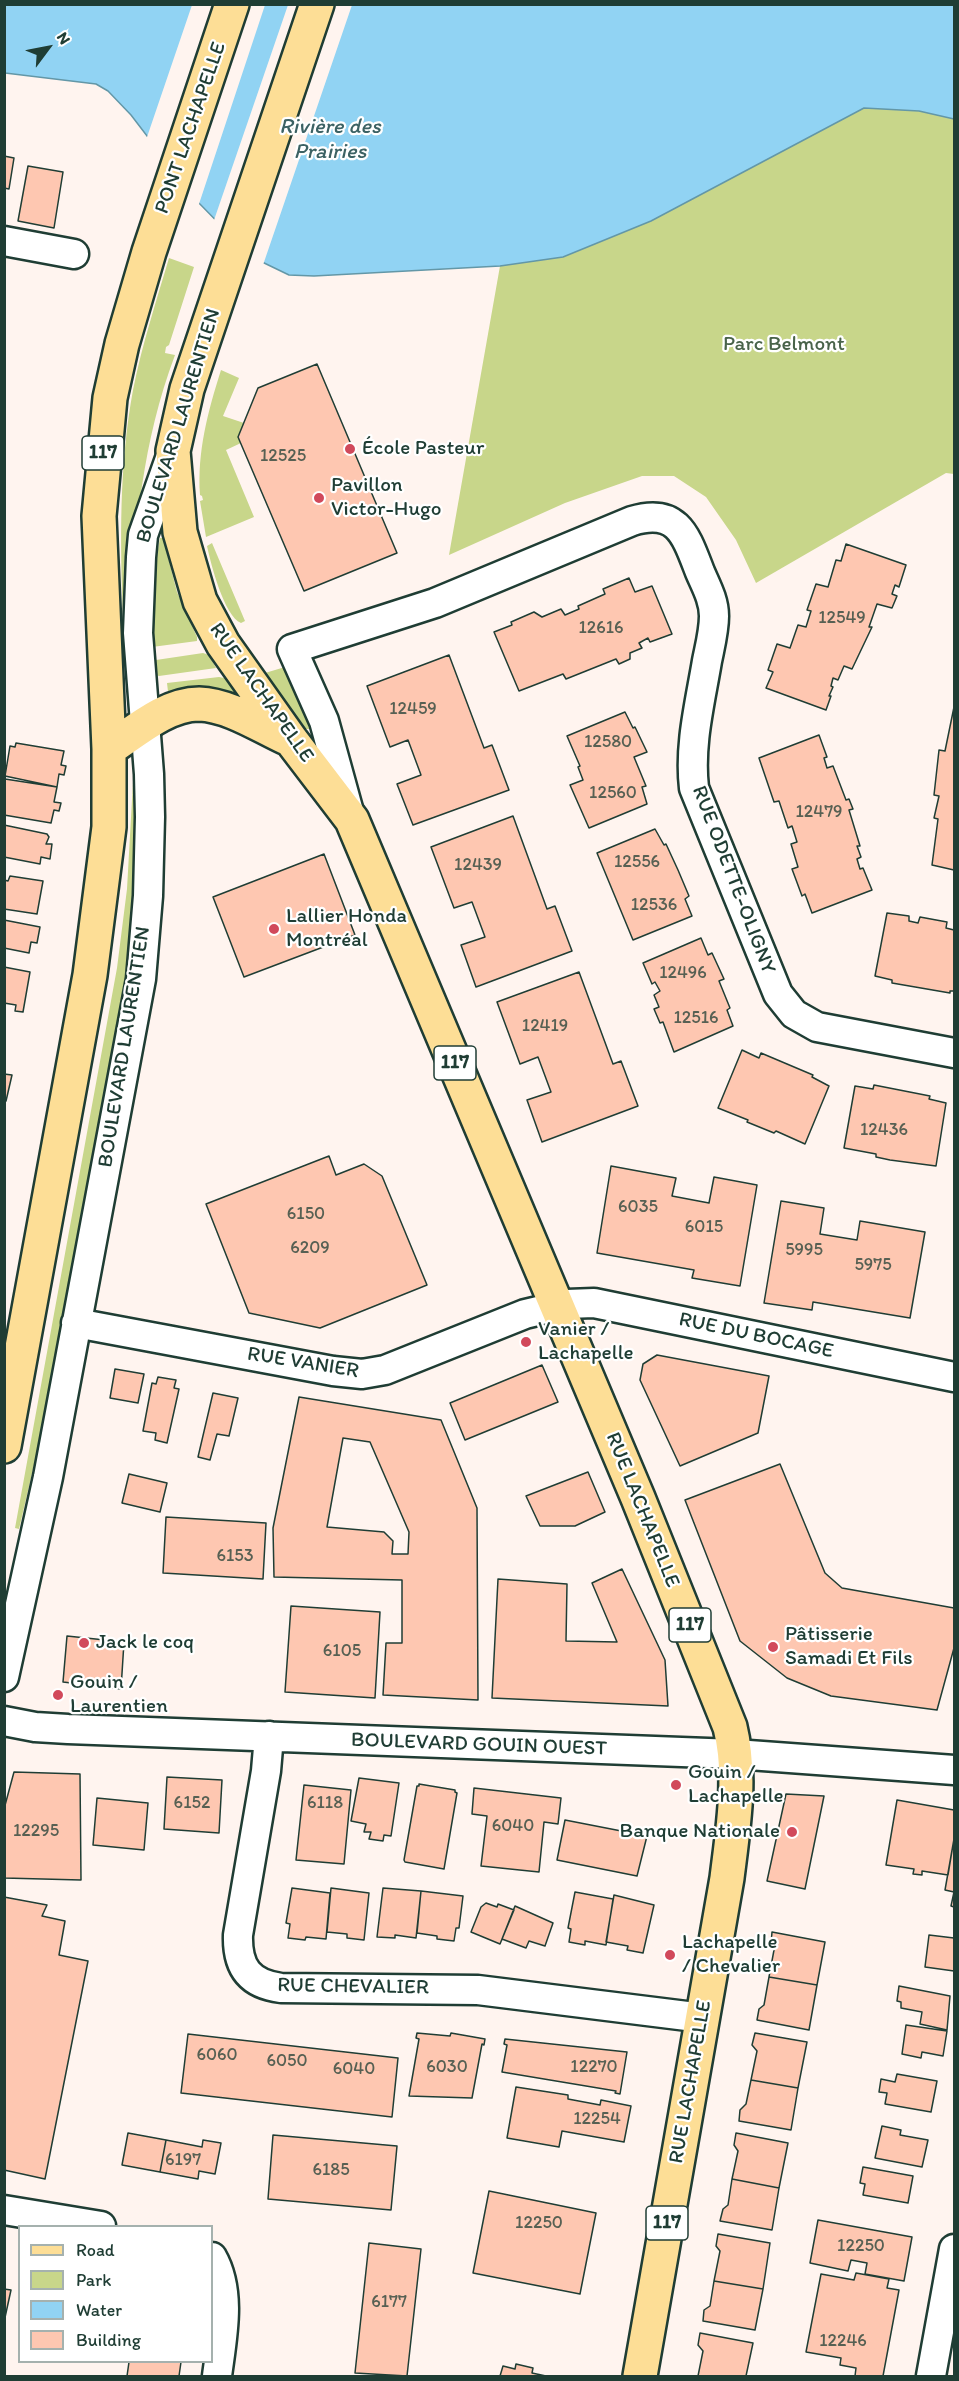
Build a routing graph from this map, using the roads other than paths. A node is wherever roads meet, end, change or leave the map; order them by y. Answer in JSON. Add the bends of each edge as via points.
{"nodes":[{"id":1,"x":232,"y":4,"type":"edge"},
{"id":2,"x":317,"y":4,"type":"edge"},
{"id":3,"x":4,"y":241,"type":"edge"},
{"id":4,"x":74,"y":254,"type":"dead end"},
{"id":5,"x":173,"y":451,"type":"junction"},
{"id":6,"x":292,"y":649,"type":"joint"},
{"id":7,"x":145,"y":724,"type":"junction"},
{"id":8,"x":291,"y":740,"type":"junction"},
{"id":9,"x":109,"y":749,"type":"junction"},
{"id":10,"x":352,"y":820,"type":"junction"},
{"id":11,"x":954,"y":1053,"type":"edge"},
{"id":12,"x":558,"y":1307,"type":"junction"},
{"id":13,"x":76,"y":1323,"type":"junction"},
{"id":14,"x":954,"y":1377,"type":"edge"},
{"id":15,"x":4,"y":1446,"type":"edge"},
{"id":16,"x":4,"y":1677,"type":"edge"},
{"id":17,"x":4,"y":1721,"type":"edge"},
{"id":18,"x":269,"y":1736,"type":"junction"},
{"id":19,"x":735,"y":1754,"type":"junction"},
{"id":20,"x":954,"y":1770,"type":"edge"},
{"id":21,"x":703,"y":2018,"type":"junction"},
{"id":22,"x":4,"y":2210,"type":"edge"},
{"id":23,"x":95,"y":2225,"type":"edge"},
{"id":24,"x":954,"y":2250,"type":"edge"},
{"id":25,"x":213,"y":2259,"type":"edge"},
{"id":26,"x":217,"y":2376,"type":"edge"},
{"id":27,"x":640,"y":2376,"type":"edge"},
{"id":28,"x":931,"y":2376,"type":"edge"}],
"edges":[{"from":1,"to":9,"type":"main road","name":"PONT LACHAPELLE","number":"117","via":[[133,302],[112,387],[100,481],[99,555]]},
{"from":2,"to":5,"type":"main road","name":"BOULEVARD LAURENTIEN","number":"117","via":[[187,389]]},
{"from":3,"to":4,"type":"street"},
{"from":5,"to":7,"type":"street","name":"BOULEVARD LAURENTIEN","via":[[143,535],[138,633]]},
{"from":5,"to":8,"type":"main road","name":"RUE LACHAPELLE","number":"117","via":[[180,532],[200,601],[223,644]]},
{"from":6,"to":10,"type":"street","name":"RUE LACHAPELLE","via":[[324,721]]},
{"from":6,"to":11,"type":"street","name":"RUE ODETTE-OLIGNY","via":[[435,603],[632,520],[654,516],[674,523],[688,542],[714,616],[694,739],[694,788],[778,994],[794,1014],[817,1027]]},
{"from":7,"to":8,"type":"main road","via":[[179,708],[199,704],[232,713]]},
{"from":7,"to":9,"type":"main road"},
{"from":7,"to":13,"type":"street","name":"BOULEVARD LAURENTIEN","via":[[150,826],[143,965]]},
{"from":8,"to":10,"type":"main road","name":"RUE LACHAPELLE","number":"117"},
{"from":9,"to":15,"type":"main road","number":"117","via":[[109,827],[90,975]]},
{"from":10,"to":12,"type":"main road","name":"RUE LACHAPELLE","number":"117"},
{"from":12,"to":13,"type":"street","name":"RUE VANIER","via":[[525,1314],[396,1367],[362,1374]]},
{"from":12,"to":14,"type":"street","name":"RUE DU BOCAGE","via":[[594,1303]]},
{"from":12,"to":19,"type":"main road","name":"RUE LACHAPELLE","number":"117","via":[[726,1713]]},
{"from":13,"to":16,"type":"street","name":"BOULEVARD LAURENTIEN","via":[[48,1477]]},
{"from":17,"to":18,"type":"street","name":"BOULEVARD GOUIN OUEST","via":[[68,1729]]},
{"from":18,"to":19,"type":"street","name":"BOULEVARD GOUIN OUEST"},
{"from":18,"to":21,"type":"street","name":"RUE CHEVALIER","via":[[237,1941],[243,1968],[259,1983],[281,1989],[478,1990]]},
{"from":19,"to":20,"type":"street","name":"BOULEVARD GOUIN OUEST"},
{"from":19,"to":21,"type":"main road","name":"RUE LACHAPELLE","number":"117","via":[[729,1855]]},
{"from":21,"to":27,"type":"main road","name":"RUE LACHAPELLE","number":"117"},
{"from":22,"to":23,"type":"street"},
{"from":24,"to":28,"type":"street"},
{"from":25,"to":26,"type":"street","via":[[224,2293]]}]}
